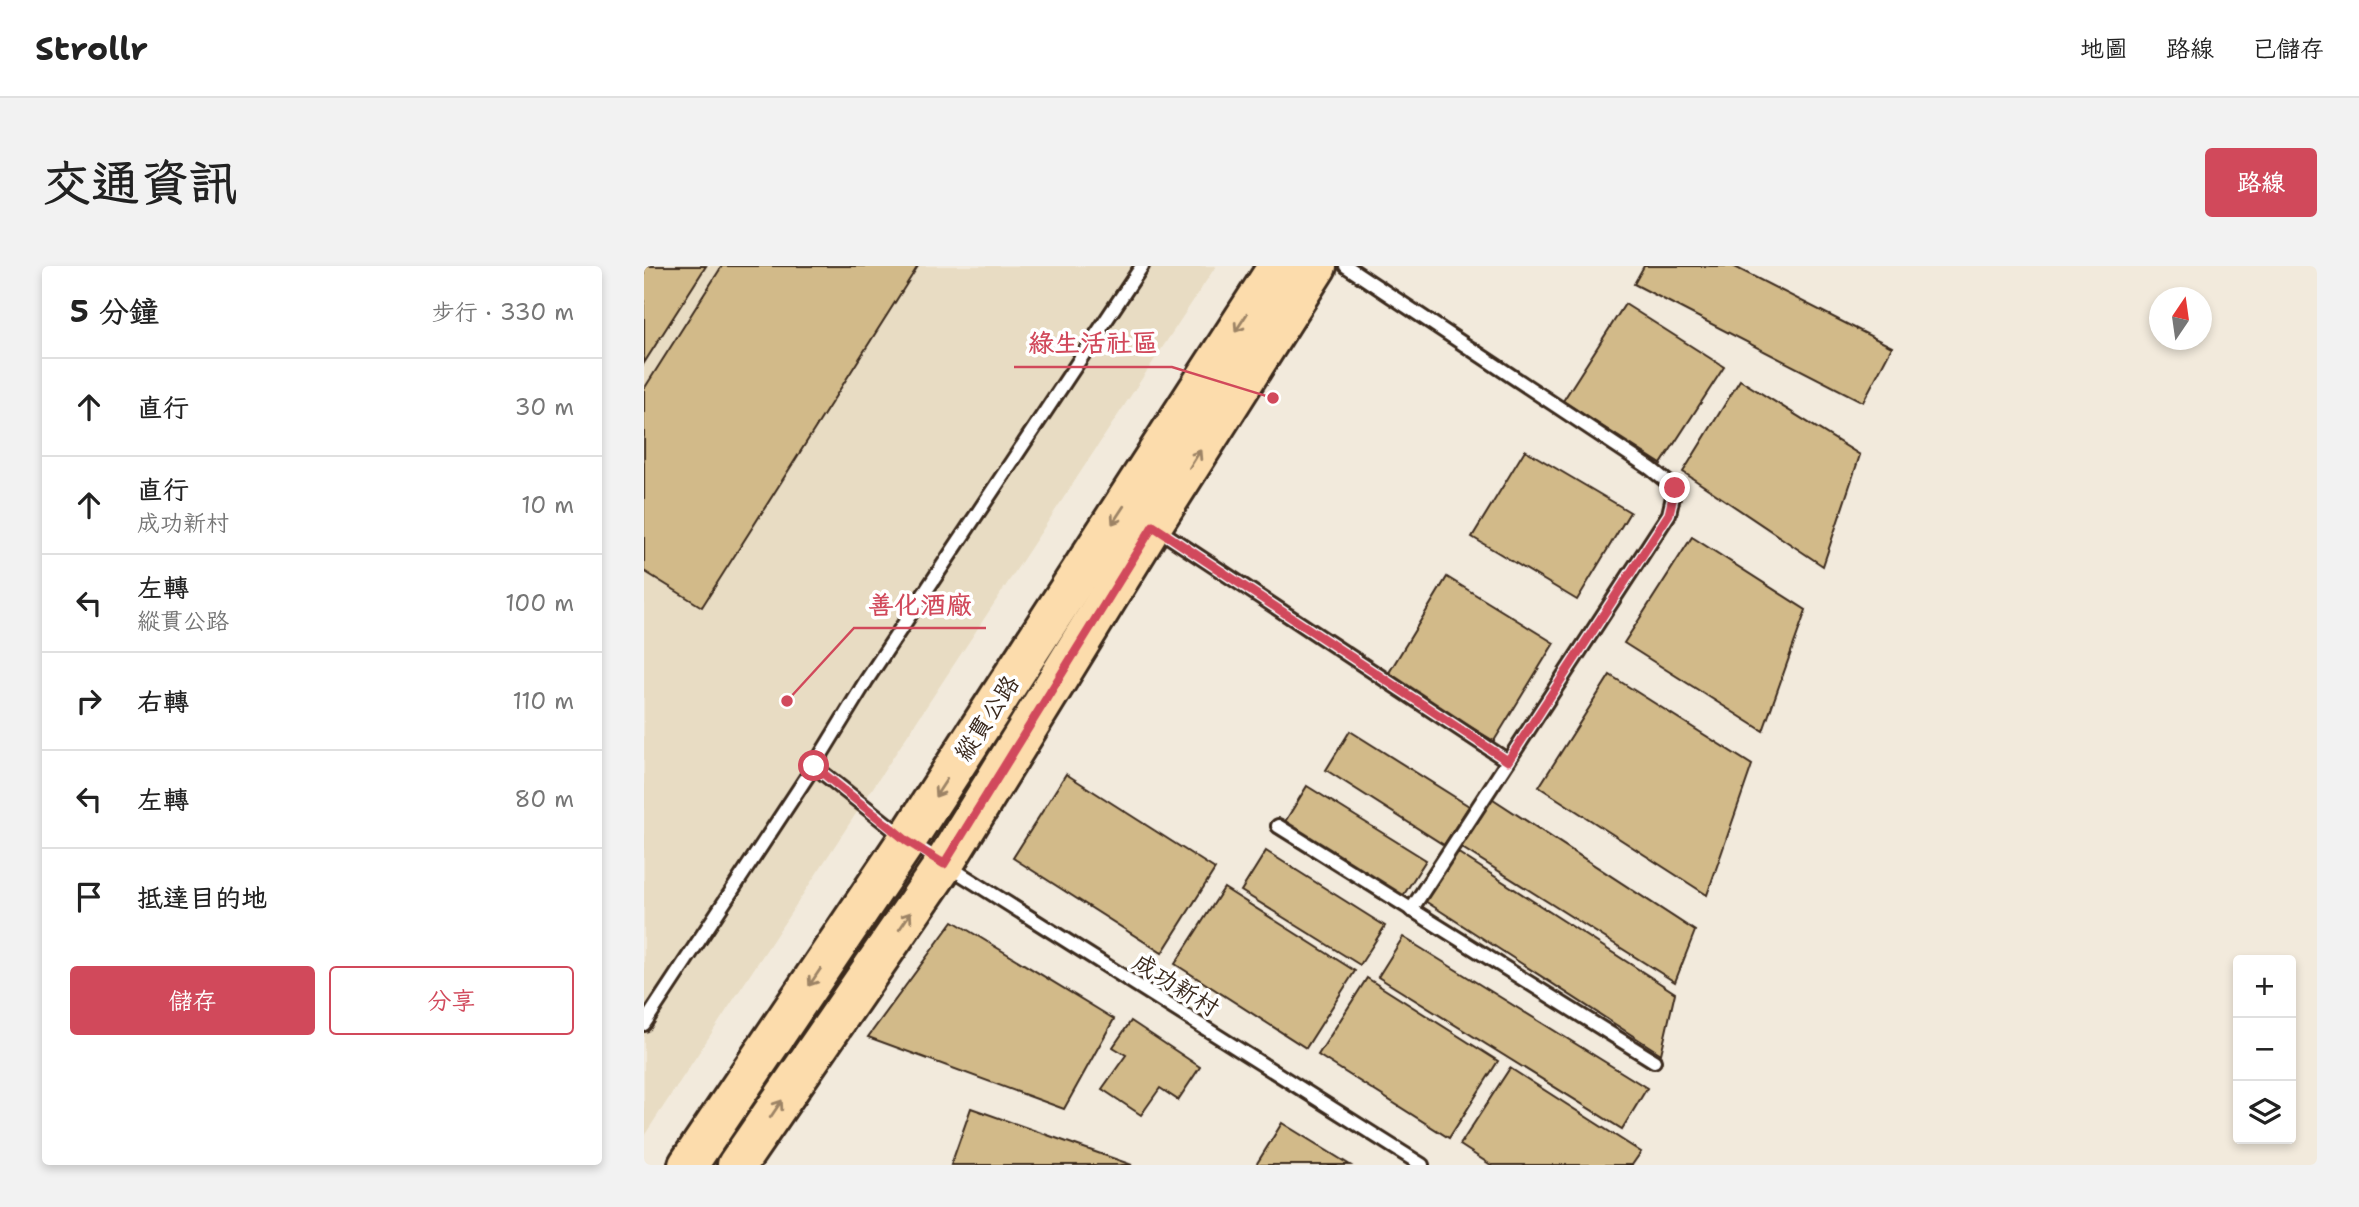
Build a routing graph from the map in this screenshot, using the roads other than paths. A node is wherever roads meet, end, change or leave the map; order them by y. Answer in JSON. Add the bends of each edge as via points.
{"nodes":[{"id":1,"x":1142,"y":266,"type":"edge"},
{"id":2,"x":1278,"y":266,"type":"edge"},
{"id":3,"x":1317,"y":266,"type":"edge"},
{"id":4,"x":1346,"y":266,"type":"edge"},
{"id":5,"x":1153,"y":526,"type":"junction"},
{"id":6,"x":1508,"y":761,"type":"junction"},
{"id":7,"x":814,"y":766,"type":"junction"},
{"id":8,"x":1278,"y":826,"type":"dead end"},
{"id":9,"x":907,"y":841,"type":"junction"},
{"id":10,"x":944,"y":864,"type":"junction"},
{"id":11,"x":1411,"y":910,"type":"junction"},
{"id":12,"x":644,"y":1024,"type":"edge"},
{"id":13,"x":1654,"y":1061,"type":"dead end"},
{"id":14,"x":688,"y":1165,"type":"edge"},
{"id":15,"x":737,"y":1165,"type":"edge"},
{"id":16,"x":1422,"y":1165,"type":"edge"}],
"edges":[{"from":1,"to":7,"type":"lane"},
{"from":2,"to":9,"type":"main road","name":"縱貫公路","one_way":true},
{"from":5,"to":3,"type":"main road","name":"縱貫公路","one_way":true},
{"from":4,"to":6,"type":"lane","via":[[1675,488],[1669,514]]},
{"from":5,"to":6,"type":"lane"},
{"from":5,"to":10,"type":"main road","name":"縱貫公路"},
{"from":6,"to":11,"type":"lane"},
{"from":7,"to":9,"type":"lane","name":"成功新村"},
{"from":7,"to":12,"type":"lane"},
{"from":8,"to":11,"type":"lane"},
{"from":9,"to":10,"type":"lane","name":"成功新村"},
{"from":9,"to":14,"type":"main road","name":"縱貫公路","one_way":true},
{"from":15,"to":10,"type":"main road","name":"縱貫公路","one_way":true},
{"from":10,"to":16,"type":"lane","name":"成功新村"},
{"from":11,"to":13,"type":"lane"}]}
